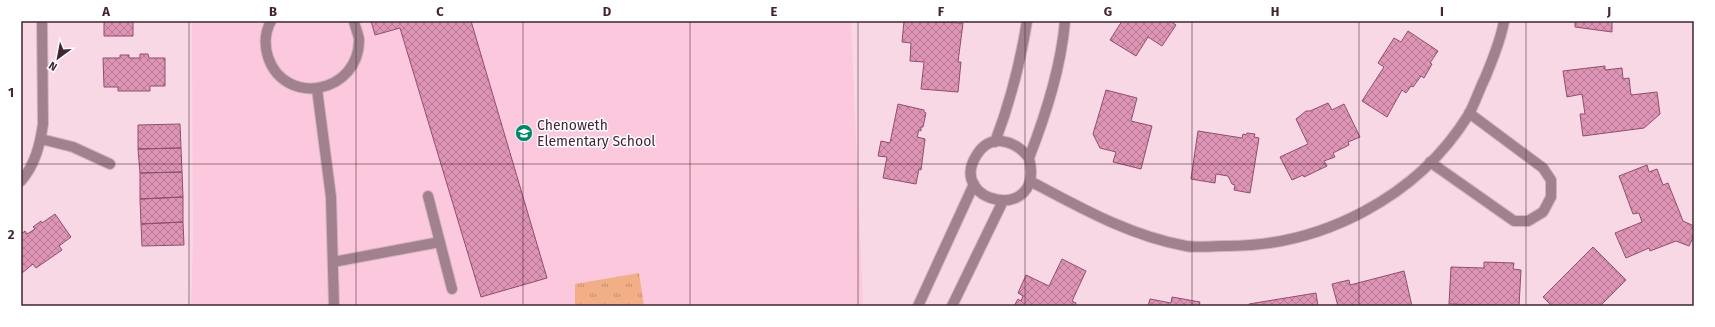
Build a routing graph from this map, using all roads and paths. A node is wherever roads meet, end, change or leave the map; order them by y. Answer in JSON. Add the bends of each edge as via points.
{"nodes":[{"id":1,"x":42,"y":21,"type":"edge"},
{"id":2,"x":271,"y":21,"type":"edge"},
{"id":3,"x":354,"y":21,"type":"edge"},
{"id":4,"x":1027,"y":21,"type":"edge"},
{"id":5,"x":1065,"y":21,"type":"edge"},
{"id":6,"x":1504,"y":21,"type":"edge"},
{"id":7,"x":317,"y":89,"type":"junction"},
{"id":8,"x":1469,"y":113,"type":"junction"},
{"id":9,"x":41,"y":139,"type":"junction"},
{"id":10,"x":995,"y":142,"type":"junction"},
{"id":11,"x":1028,"y":158,"type":"junction"},
{"id":12,"x":1430,"y":162,"type":"junction"},
{"id":13,"x":110,"y":164,"type":"dead end"},
{"id":14,"x":21,"y":181,"type":"edge"},
{"id":15,"x":1030,"y":181,"type":"junction"},
{"id":16,"x":974,"y":184,"type":"junction"},
{"id":17,"x":428,"y":196,"type":"dead end"},
{"id":18,"x":1003,"y":201,"type":"junction"},
{"id":19,"x":440,"y":242,"type":"junction"},
{"id":20,"x":333,"y":262,"type":"junction"},
{"id":21,"x":452,"y":289,"type":"dead end"},
{"id":22,"x":334,"y":306,"type":"edge"},
{"id":23,"x":918,"y":306,"type":"edge"},
{"id":24,"x":952,"y":306,"type":"edge"}],
"edges":[{"from":1,"to":9,"type":"street"},
{"from":2,"to":7,"type":"street","via":[[267,29],[265,47],[271,65],[283,79],[299,87]]},
{"from":3,"to":7,"type":"street","via":[[359,37],[357,56],[349,72],[335,84]]},
{"from":4,"to":10,"type":"street","via":[[1021,62]]},
{"from":5,"to":11,"type":"street","via":[[1063,45],[1053,88]]},
{"from":6,"to":8,"type":"street","via":[[1491,64]]},
{"from":7,"to":20,"type":"street","via":[[331,197]]},
{"from":8,"to":12,"type":"street","via":[[1447,144]]},
{"from":8,"to":12,"type":"street","via":[[1543,168],[1551,180],[1551,197],[1543,212],[1528,221],[1514,220]]},
{"from":9,"to":13,"type":"street","via":[[73,147]]},
{"from":9,"to":14,"type":"street","via":[[37,153]]},
{"from":10,"to":11,"type":"street","via":[[1012,142]]},
{"from":10,"to":16,"type":"street","via":[[979,151],[973,161],[971,172]]},
{"from":11,"to":15,"type":"street","via":[[1032,169]]},
{"from":12,"to":15,"type":"street","via":[[1394,194],[1336,225],[1305,236],[1244,246],[1187,246],[1157,239],[1129,230]]},
{"from":15,"to":18,"type":"street","via":[[1024,191],[1014,198]]},
{"from":16,"to":18,"type":"street","via":[[981,194],[991,200]]},
{"from":16,"to":23,"type":"street"},
{"from":17,"to":19,"type":"street"},
{"from":18,"to":24,"type":"street"},
{"from":19,"to":20,"type":"street"},
{"from":19,"to":21,"type":"street"},
{"from":20,"to":22,"type":"street"}]}
